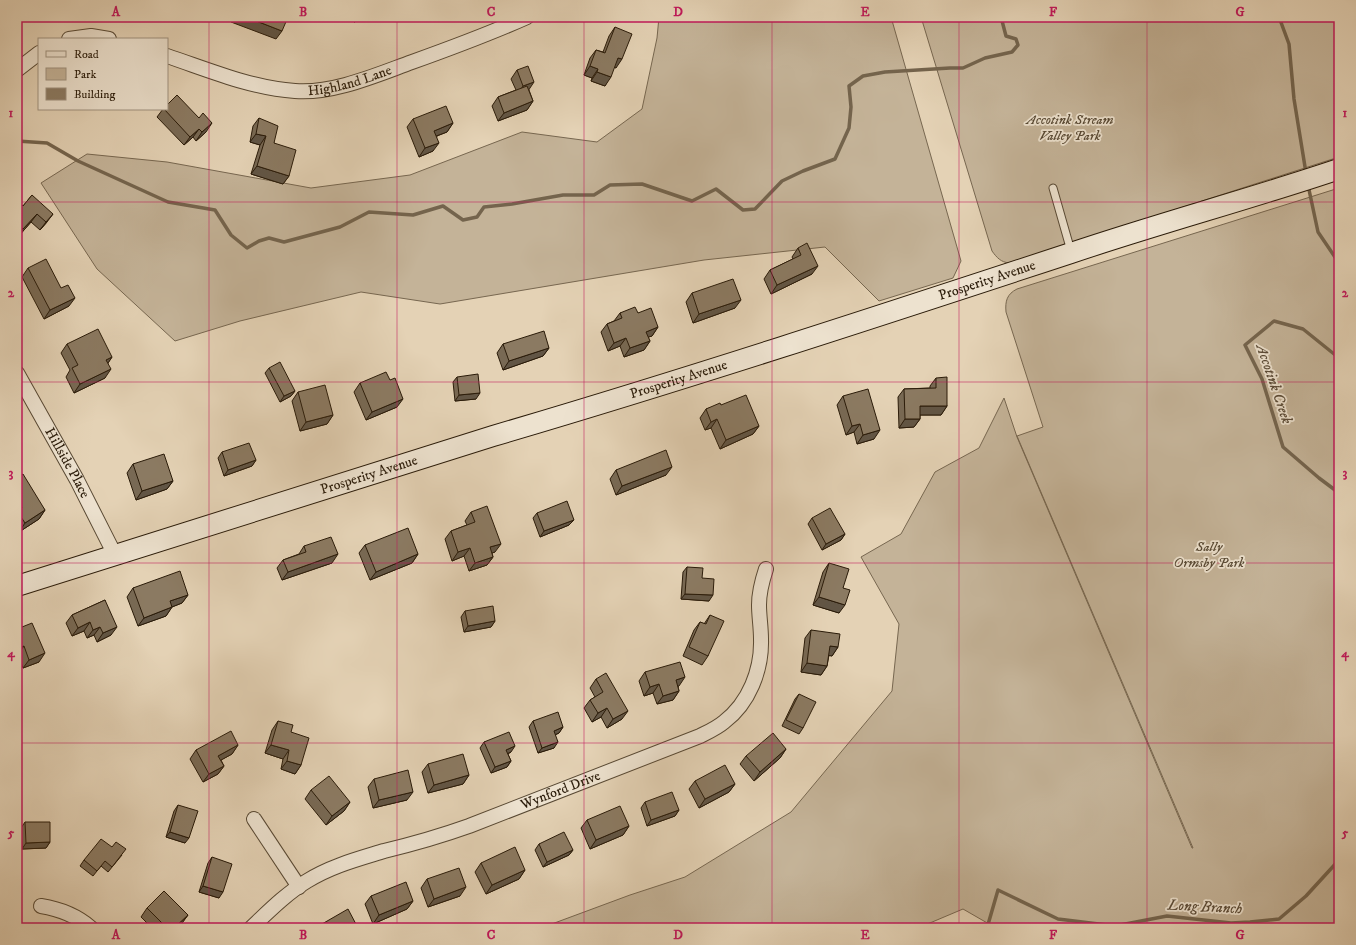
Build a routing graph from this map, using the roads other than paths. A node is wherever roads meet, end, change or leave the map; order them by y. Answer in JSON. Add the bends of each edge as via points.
{"nodes":[{"id":1,"x":527,"y":17,"type":"edge"},
{"id":2,"x":76,"y":38,"type":"edge"},
{"id":3,"x":103,"y":38,"type":"edge"},
{"id":4,"x":38,"y":54,"type":"edge"},
{"id":5,"x":168,"y":56,"type":"edge"},
{"id":6,"x":17,"y":70,"type":"edge"},
{"id":7,"x":1337,"y":170,"type":"edge"},
{"id":8,"x":1053,"y":188,"type":"dead end"},
{"id":9,"x":1071,"y":252,"type":"junction"},
{"id":10,"x":17,"y":373,"type":"edge"},
{"id":11,"x":114,"y":555,"type":"junction"},
{"id":12,"x":766,"y":569,"type":"dead end"},
{"id":13,"x":17,"y":586,"type":"edge"},
{"id":14,"x":254,"y":819,"type":"dead end"},
{"id":15,"x":298,"y":887,"type":"junction"},
{"id":16,"x":41,"y":906,"type":"dead end"},
{"id":17,"x":91,"y":928,"type":"edge"},
{"id":18,"x":251,"y":928,"type":"edge"}],
"edges":[{"from":1,"to":5,"type":"street","name":"Highland Lane","via":[[492,33],[395,68],[338,87],[316,91],[270,88]]},
{"from":2,"to":3,"type":"street","via":[[90,36]]},
{"from":4,"to":6,"type":"street"},
{"from":7,"to":9,"type":"main road","name":"Prosperity Avenue"},
{"from":8,"to":9,"type":"lane"},
{"from":9,"to":11,"type":"main road","name":"Prosperity Avenue","via":[[963,289]]},
{"from":10,"to":11,"type":"street","name":"Hillside Place","via":[[77,480]]},
{"from":11,"to":13,"type":"main road","name":"Prosperity Avenue"},
{"from":12,"to":15,"type":"street","name":"Wynford Drive","via":[[759,603],[761,639],[756,676],[739,708],[718,727],[448,834],[325,871]]},
{"from":14,"to":15,"type":"street"},
{"from":15,"to":18,"type":"street","name":"Wynford Drive"},
{"from":16,"to":17,"type":"street","via":[[72,914]]}]}
